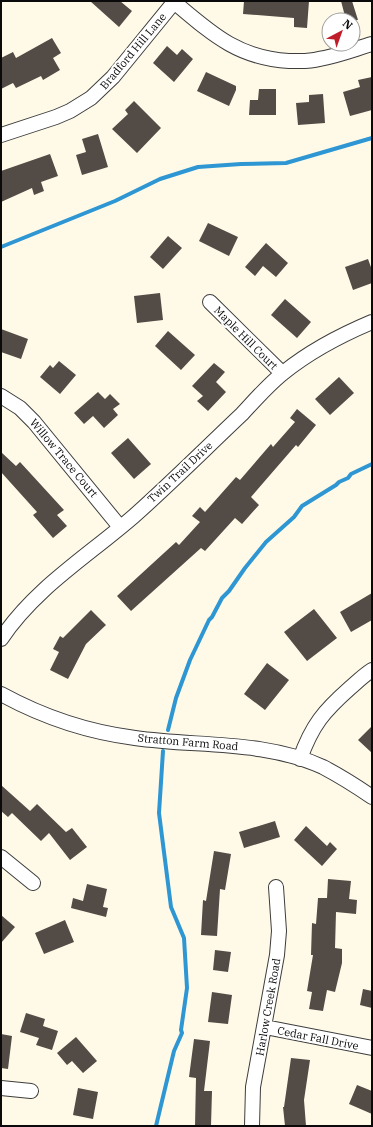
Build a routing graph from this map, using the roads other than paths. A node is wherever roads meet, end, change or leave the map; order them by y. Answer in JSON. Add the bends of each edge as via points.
{"nodes":[{"id":1,"x":174,"y":1,"type":"edge"},
{"id":2,"x":372,"y":44,"type":"edge"},
{"id":3,"x":1,"y":135,"type":"edge"},
{"id":4,"x":210,"y":302,"type":"dead end"},
{"id":5,"x":372,"y":322,"type":"edge"},
{"id":6,"x":282,"y":373,"type":"junction"},
{"id":7,"x":1,"y":396,"type":"edge"},
{"id":8,"x":120,"y":527,"type":"junction"},
{"id":9,"x":1,"y":639,"type":"edge"},
{"id":10,"x":372,"y":670,"type":"edge"},
{"id":11,"x":1,"y":694,"type":"edge"},
{"id":12,"x":300,"y":759,"type":"junction"},
{"id":13,"x":372,"y":797,"type":"edge"},
{"id":14,"x":1,"y":857,"type":"edge"},
{"id":15,"x":33,"y":883,"type":"dead end"},
{"id":16,"x":276,"y":887,"type":"dead end"},
{"id":17,"x":265,"y":1027,"type":"junction"},
{"id":18,"x":372,"y":1048,"type":"edge"},
{"id":19,"x":1,"y":1088,"type":"edge"},
{"id":20,"x":31,"y":1091,"type":"dead end"},
{"id":21,"x":252,"y":1126,"type":"edge"}],
"edges":[{"from":1,"to":2,"type":"street","via":[[226,43],[250,54],[277,60],[319,60]]},
{"from":1,"to":3,"type":"street","name":"Bradford Hill Lane","via":[[113,77],[91,98],[56,117]]},
{"from":4,"to":6,"type":"street","name":"Maple Hill Court"},
{"from":5,"to":6,"type":"street","name":"Twin Trail Drive","via":[[316,350]]},
{"from":6,"to":8,"type":"street","name":"Twin Trail Drive","via":[[163,489]]},
{"from":7,"to":8,"type":"street","name":"Willow Trace Court","via":[[20,408],[34,422]]},
{"from":8,"to":9,"type":"street","name":"Twin Trail Drive","via":[[34,599]]},
{"from":10,"to":12,"type":"street","via":[[331,705],[318,721],[306,741]]},
{"from":11,"to":12,"type":"street","name":"Stratton Farm Road","via":[[42,714],[98,732],[136,738],[247,747],[274,751]]},
{"from":12,"to":13,"type":"street","name":"Stratton Farm Road","via":[[341,777]]},
{"from":14,"to":15,"type":"street"},
{"from":16,"to":17,"type":"street","name":"Harlow Creek Road","via":[[279,931]]},
{"from":17,"to":18,"type":"street","name":"Cedar Fall Drive"},
{"from":17,"to":21,"type":"street","name":"Harlow Creek Road","via":[[253,1087]]},
{"from":19,"to":20,"type":"street"}]}
